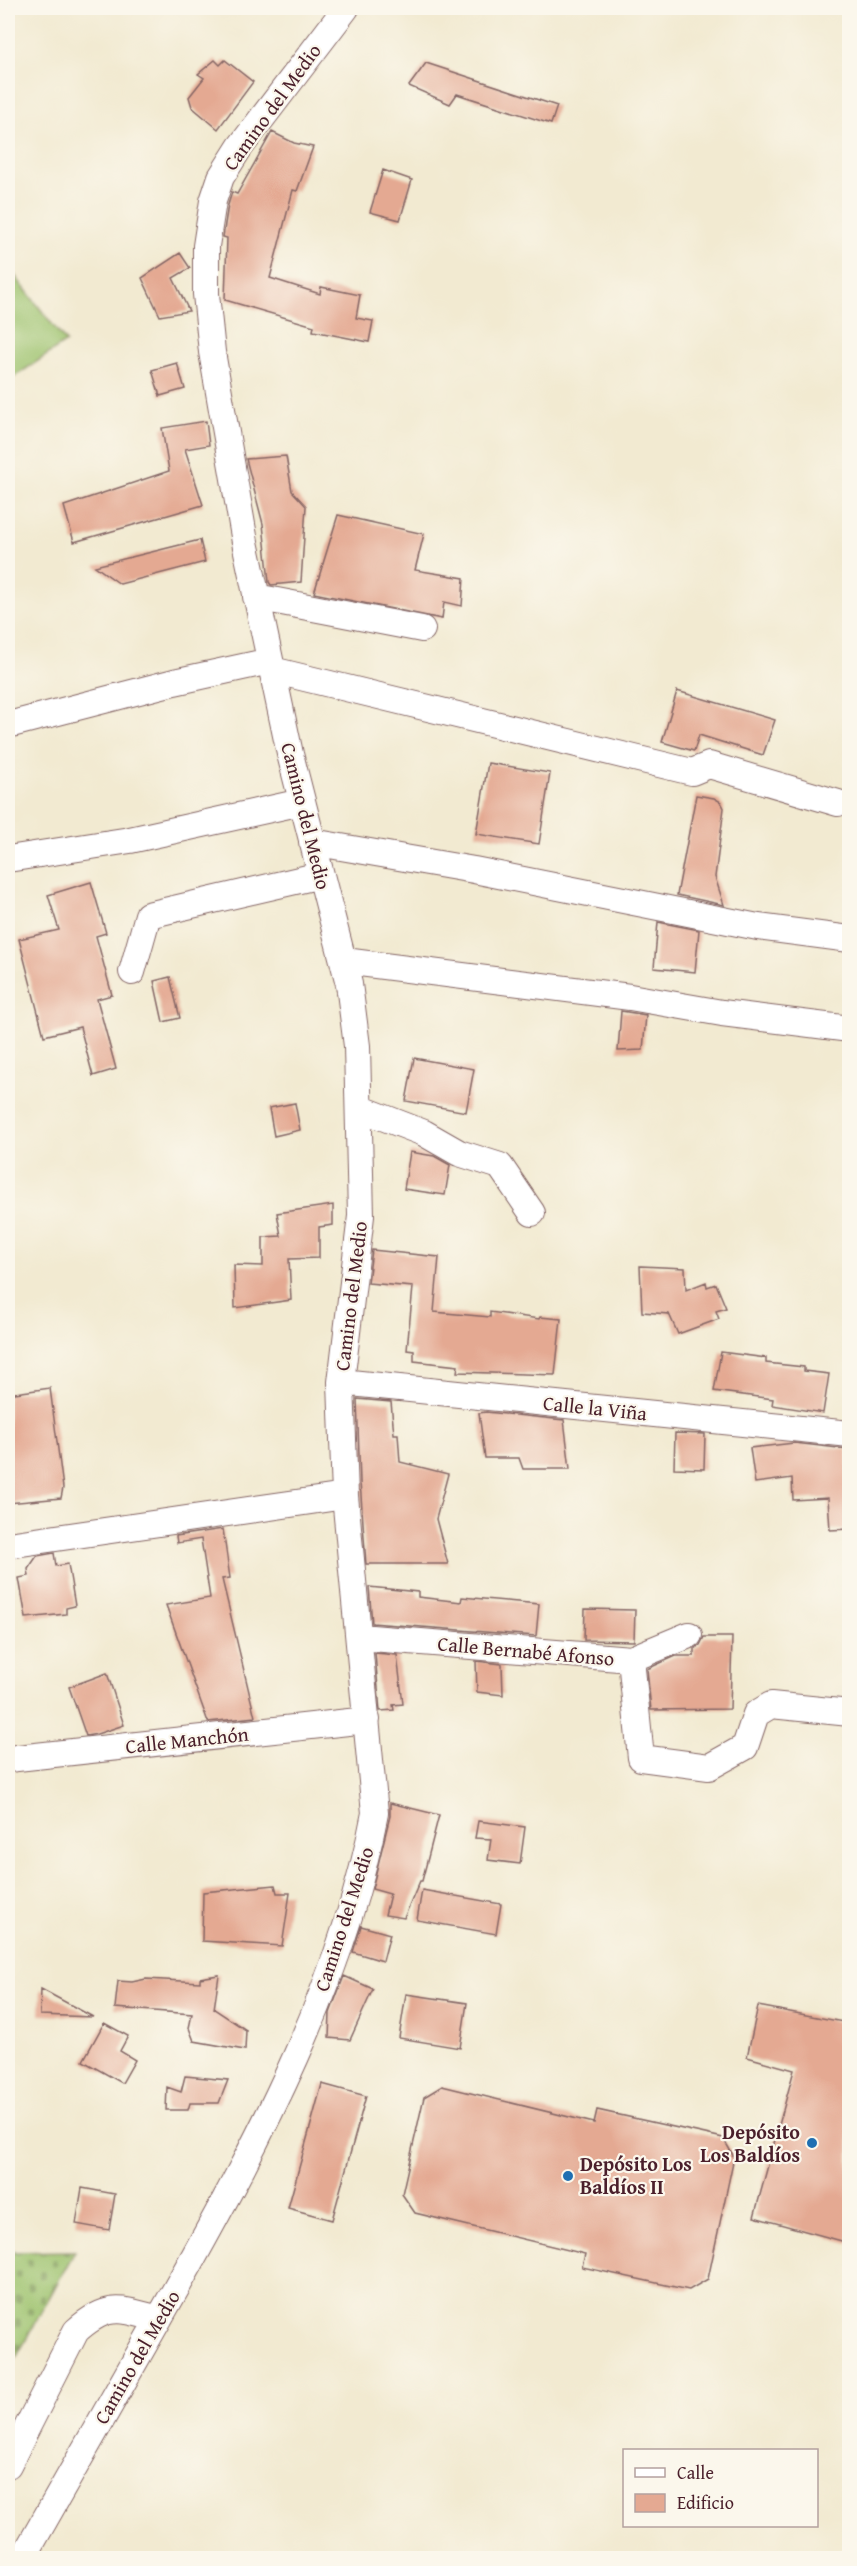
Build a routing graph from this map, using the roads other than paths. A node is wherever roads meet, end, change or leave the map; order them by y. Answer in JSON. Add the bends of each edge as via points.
{"nodes":[{"id":1,"x":346,"y":8,"type":"edge"},
{"id":2,"x":256,"y":597,"type":"junction"},
{"id":3,"x":423,"y":629,"type":"dead end"},
{"id":4,"x":271,"y":666,"type":"junction"},
{"id":5,"x":8,"y":725,"type":"edge"},
{"id":6,"x":302,"y":802,"type":"junction"},
{"id":7,"x":838,"y":803,"type":"dead end"},
{"id":8,"x":312,"y":842,"type":"junction"},
{"id":9,"x":8,"y":859,"type":"edge"},
{"id":10,"x":321,"y":875,"type":"junction"},
{"id":11,"x":849,"y":939,"type":"edge"},
{"id":12,"x":344,"y":961,"type":"junction"},
{"id":13,"x":132,"y":972,"type":"dead end"},
{"id":14,"x":849,"y":1029,"type":"edge"},
{"id":15,"x":359,"y":1108,"type":"junction"},
{"id":16,"x":532,"y":1213,"type":"dead end"},
{"id":17,"x":341,"y":1382,"type":"junction"},
{"id":18,"x":849,"y":1434,"type":"edge"},
{"id":19,"x":345,"y":1496,"type":"junction"},
{"id":20,"x":8,"y":1545,"type":"edge"},
{"id":21,"x":689,"y":1635,"type":"dead end"},
{"id":22,"x":359,"y":1637,"type":"junction"},
{"id":23,"x":631,"y":1659,"type":"junction"},
{"id":24,"x":849,"y":1713,"type":"edge"},
{"id":25,"x":367,"y":1720,"type":"junction"},
{"id":26,"x":8,"y":1759,"type":"edge"},
{"id":27,"x":159,"y":2319,"type":"junction"},
{"id":28,"x":15,"y":2434,"type":"edge"},
{"id":29,"x":8,"y":2465,"type":"edge"},
{"id":30,"x":23,"y":2559,"type":"edge"}],
"edges":[{"from":1,"to":2,"type":"street","name":"Camino del Medio","via":[[221,177],[206,246],[212,352]]},
{"from":2,"to":3,"type":"street"},
{"from":2,"to":4,"type":"street","name":"Camino del Medio"},
{"from":4,"to":5,"type":"street","via":[[174,682]]},
{"from":4,"to":6,"type":"street","name":"Camino del Medio"},
{"from":4,"to":7,"type":"street","via":[[692,772],[709,765]]},
{"from":6,"to":8,"type":"street","name":"Camino del Medio"},
{"from":6,"to":9,"type":"street","via":[[130,840]]},
{"from":8,"to":10,"type":"street","name":"Camino del Medio"},
{"from":8,"to":11,"type":"street","via":[[758,927]]},
{"from":10,"to":12,"type":"street","name":"Camino del Medio"},
{"from":10,"to":13,"type":"street","via":[[148,915]]},
{"from":12,"to":14,"type":"street"},
{"from":12,"to":15,"type":"street","name":"Camino del Medio","via":[[357,1046]]},
{"from":15,"to":16,"type":"street","via":[[424,1134],[459,1154],[500,1166]]},
{"from":15,"to":17,"type":"street","name":"Camino del Medio","via":[[362,1216]]},
{"from":17,"to":18,"type":"street","name":"Calle la Viña"},
{"from":17,"to":19,"type":"street","name":"Camino del Medio"},
{"from":19,"to":20,"type":"street"},
{"from":19,"to":22,"type":"street","name":"Camino del Medio"},
{"from":21,"to":23,"type":"street","name":"Calle Bernabé Afonso"},
{"from":22,"to":23,"type":"street","name":"Calle Bernabé Afonso"},
{"from":22,"to":25,"type":"street","name":"Camino del Medio"},
{"from":23,"to":24,"type":"street","via":[[641,1758],[709,1767],[745,1747],[756,1714],[771,1705]]},
{"from":25,"to":26,"type":"street","name":"Calle Manchón"},
{"from":25,"to":27,"type":"street","name":"Camino del Medio","via":[[375,1813],[355,1899],[307,2032],[272,2111]]},
{"from":27,"to":28,"type":"street","via":[[107,2310],[91,2317],[76,2331]]},
{"from":27,"to":30,"type":"street","name":"Camino del Medio"},
{"from":28,"to":29,"type":"street"}]}
